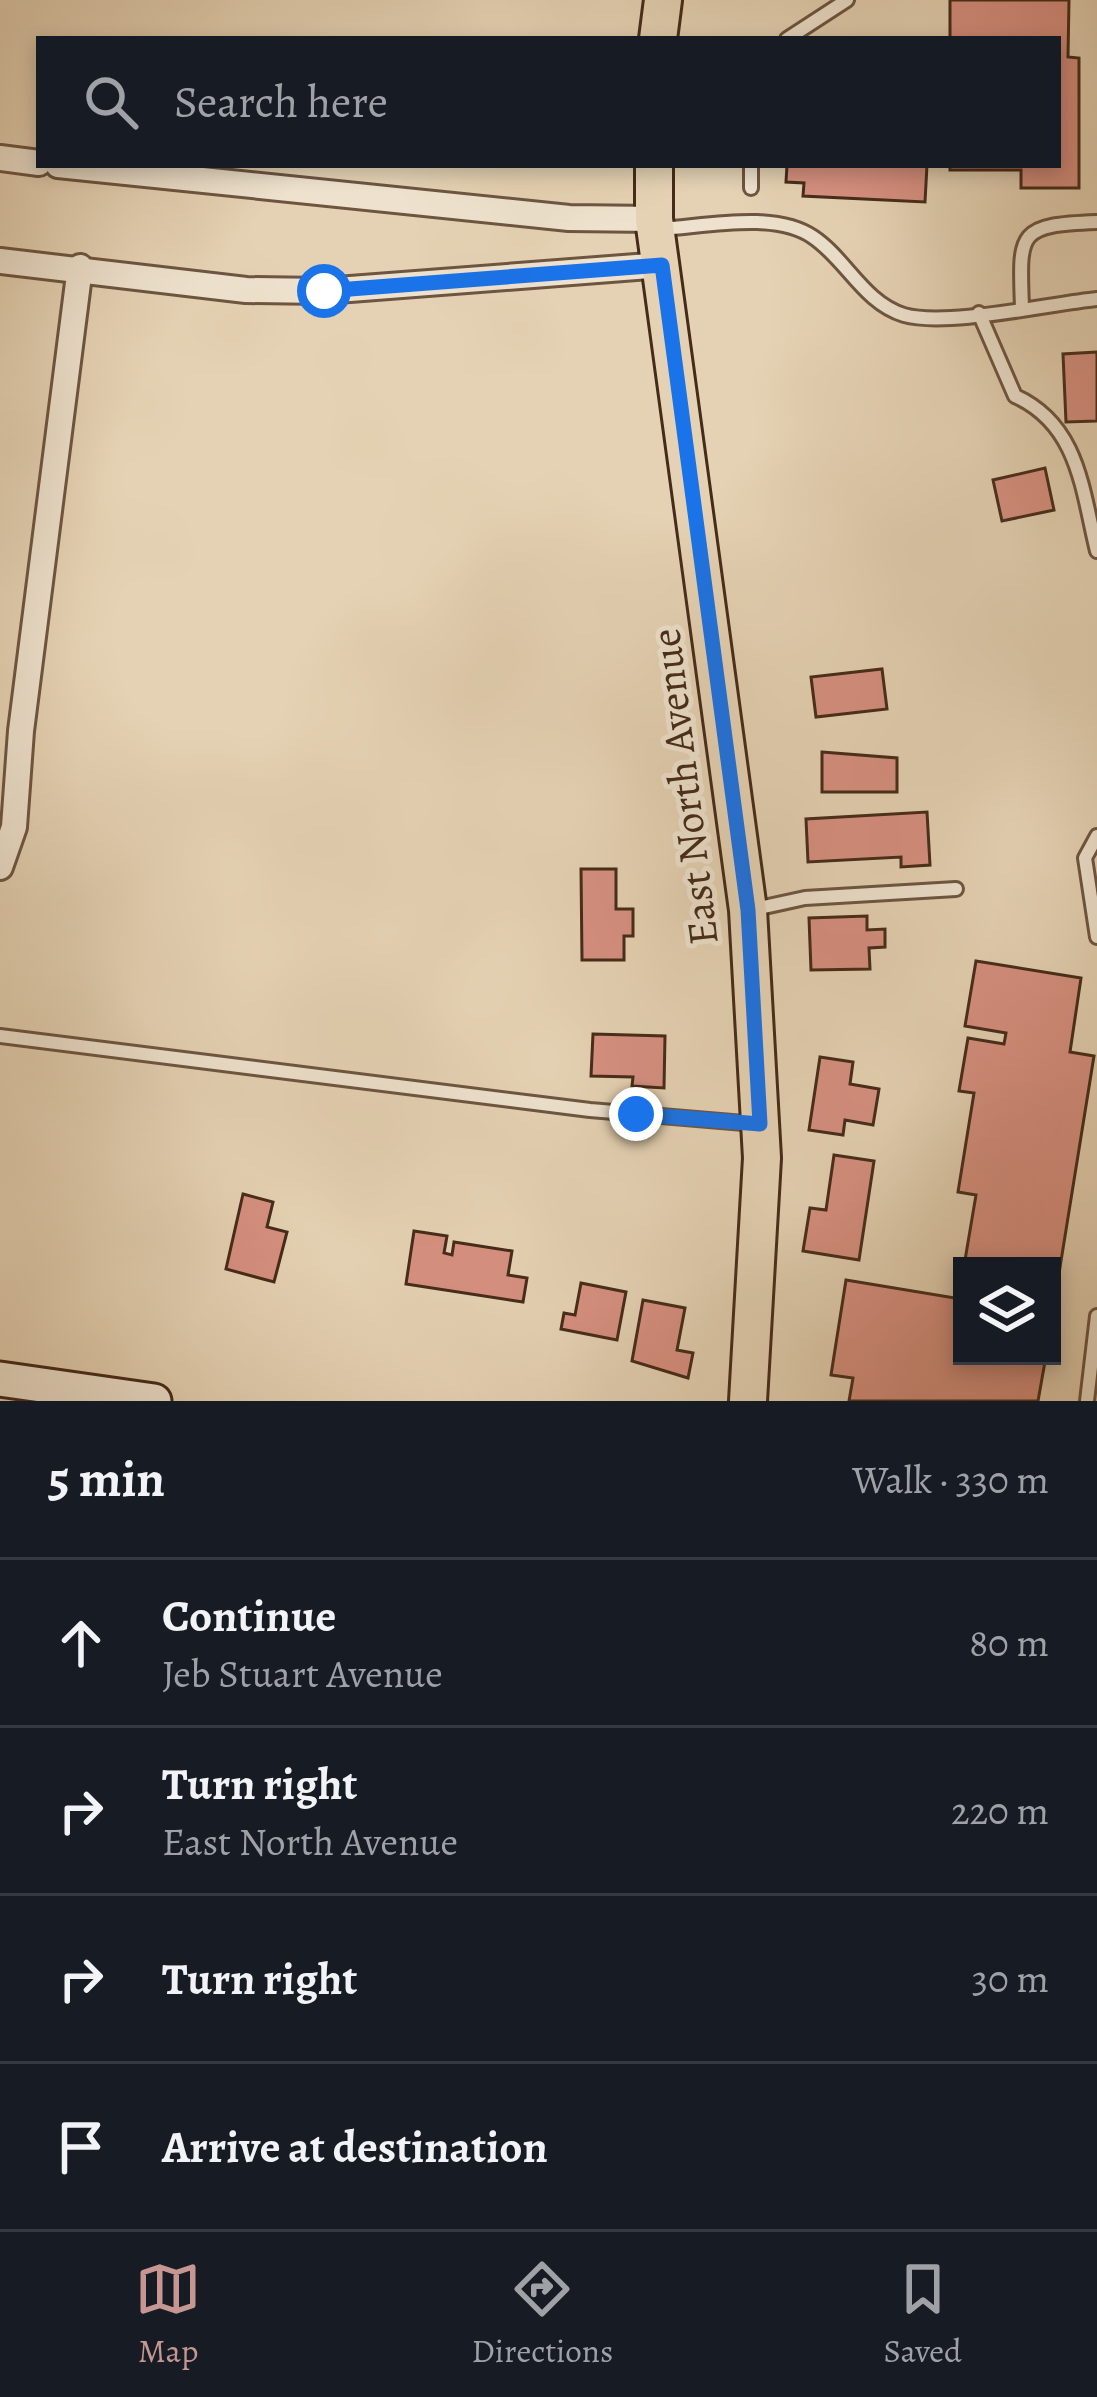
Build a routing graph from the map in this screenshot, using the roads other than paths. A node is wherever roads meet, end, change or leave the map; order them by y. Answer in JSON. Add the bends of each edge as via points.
{"nodes":[{"id":1,"x":663,"y":0,"type":"edge"},
{"id":2,"x":847,"y":0,"type":"edge"},
{"id":3,"x":658,"y":36,"type":"edge"},
{"id":4,"x":792,"y":36,"type":"edge"},
{"id":5,"x":0,"y":158,"type":"edge"},
{"id":6,"x":36,"y":163,"type":"edge"},
{"id":7,"x":85,"y":168,"type":"edge"},
{"id":8,"x":654,"y":168,"type":"edge"},
{"id":9,"x":751,"y":168,"type":"edge"},
{"id":10,"x":751,"y":188,"type":"dead end"},
{"id":11,"x":1097,"y":222,"type":"edge"},
{"id":12,"x":657,"y":238,"type":"junction"},
{"id":13,"x":2,"y":261,"type":"edge"},
{"id":14,"x":80,"y":267,"type":"junction"},
{"id":15,"x":0,"y":289,"type":"edge"},
{"id":16,"x":1097,"y":299,"type":"edge"},
{"id":17,"x":1022,"y":307,"type":"junction"},
{"id":18,"x":979,"y":313,"type":"junction"},
{"id":19,"x":1097,"y":551,"type":"edge"},
{"id":20,"x":1097,"y":836,"type":"edge"},
{"id":21,"x":0,"y":866,"type":"edge"},
{"id":22,"x":956,"y":889,"type":"dead end"},
{"id":23,"x":748,"y":910,"type":"junction"},
{"id":24,"x":1097,"y":938,"type":"edge"},
{"id":25,"x":0,"y":1036,"type":"edge"},
{"id":26,"x":760,"y":1124,"type":"junction"},
{"id":27,"x":1097,"y":1316,"type":"edge"},
{"id":28,"x":0,"y":1379,"type":"edge"},
{"id":29,"x":154,"y":1401,"type":"edge"},
{"id":30,"x":748,"y":1401,"type":"edge"},
{"id":31,"x":1088,"y":1401,"type":"edge"}],
"edges":[{"from":1,"to":3,"type":"main road"},
{"from":2,"to":4,"type":"lane"},
{"from":5,"to":6,"type":"street"},
{"from":7,"to":12,"type":"street","via":[[569,218]]},
{"from":8,"to":12,"type":"main road","name":"East North Avenue"},
{"from":9,"to":10,"type":"lane"},
{"from":11,"to":17,"type":"lane","via":[[1050,224],[1031,234],[1019,249]]},
{"from":12,"to":14,"type":"street","via":[[324,291],[245,290]]},
{"from":12,"to":18,"type":"lane","via":[[779,224],[812,236],[881,304],[905,315]]},
{"from":12,"to":23,"type":"main road","name":"East North Avenue"},
{"from":13,"to":14,"type":"street"},
{"from":13,"to":15,"type":"street"},
{"from":14,"to":21,"type":"street","via":[[14,827]]},
{"from":16,"to":17,"type":"lane"},
{"from":17,"to":18,"type":"lane"},
{"from":18,"to":19,"type":"lane","via":[[1015,396],[1042,408],[1077,458]]},
{"from":20,"to":24,"type":"lane","via":[[1085,858]]},
{"from":22,"to":23,"type":"lane","via":[[805,898]]},
{"from":23,"to":26,"type":"main road","name":"East North Avenue"},
{"from":25,"to":26,"type":"lane"},
{"from":26,"to":30,"type":"main road","name":"East North Avenue"},
{"from":27,"to":31,"type":"lane"},
{"from":28,"to":29,"type":"main road"}]}
